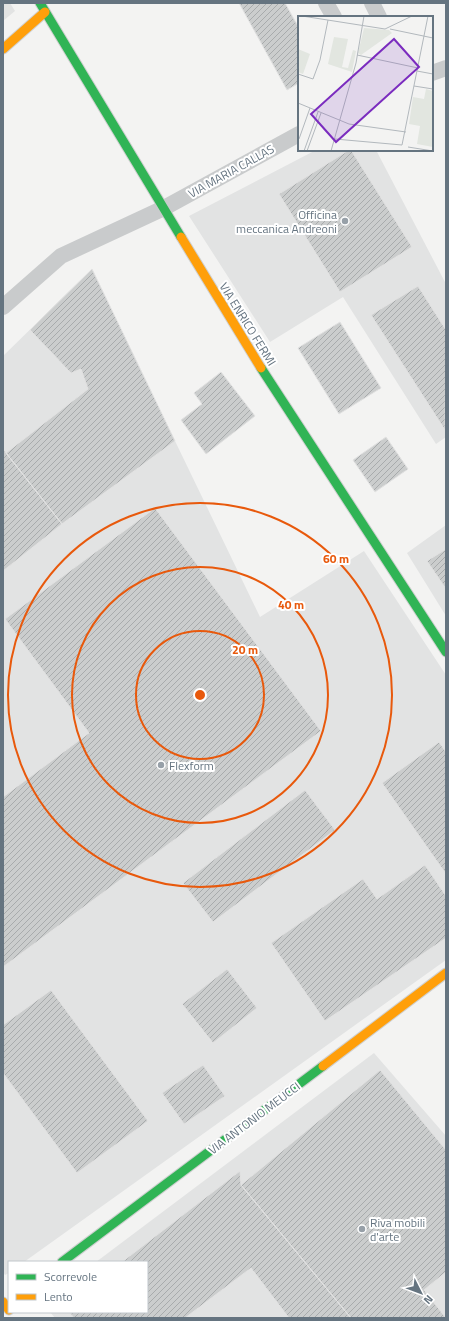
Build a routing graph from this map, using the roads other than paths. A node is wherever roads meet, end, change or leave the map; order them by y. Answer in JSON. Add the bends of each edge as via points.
{"nodes":[{"id":1,"x":40,"y":3,"type":"edge"},
{"id":2,"x":326,"y":3,"type":"edge"},
{"id":3,"x":372,"y":3,"type":"edge"},
{"id":4,"x":45,"y":12,"type":"junction"},
{"id":5,"x":333,"y":16,"type":"edge"},
{"id":6,"x":378,"y":16,"type":"edge"},
{"id":7,"x":3,"y":49,"type":"edge"},
{"id":8,"x":446,"y":68,"type":"edge"},
{"id":9,"x":433,"y":73,"type":"edge"},
{"id":10,"x":298,"y":135,"type":"edge"},
{"id":11,"x":164,"y":208,"type":"junction"},
{"id":12,"x":3,"y":307,"type":"edge"},
{"id":13,"x":446,"y":652,"type":"edge"},
{"id":14,"x":446,"y":973,"type":"edge"},
{"id":15,"x":63,"y":1261,"type":"edge"}],
"edges":[{"from":1,"to":4,"type":"street","name":"VIA ENRICO FERMI"},
{"from":2,"to":5,"type":"street"},
{"from":3,"to":6,"type":"street"},
{"from":4,"to":7,"type":"street"},
{"from":4,"to":11,"type":"street","name":"VIA ENRICO FERMI"},
{"from":8,"to":9,"type":"street"},
{"from":10,"to":11,"type":"street","name":"VIA MARIA CALLAS"},
{"from":11,"to":12,"type":"street","name":"VIA MARIA CALLAS","via":[[61,256]]},
{"from":11,"to":13,"type":"street","name":"VIA ENRICO FERMI","via":[[251,353]]},
{"from":14,"to":15,"type":"street","name":"VIA ANTONIO MEUCCI"}]}
